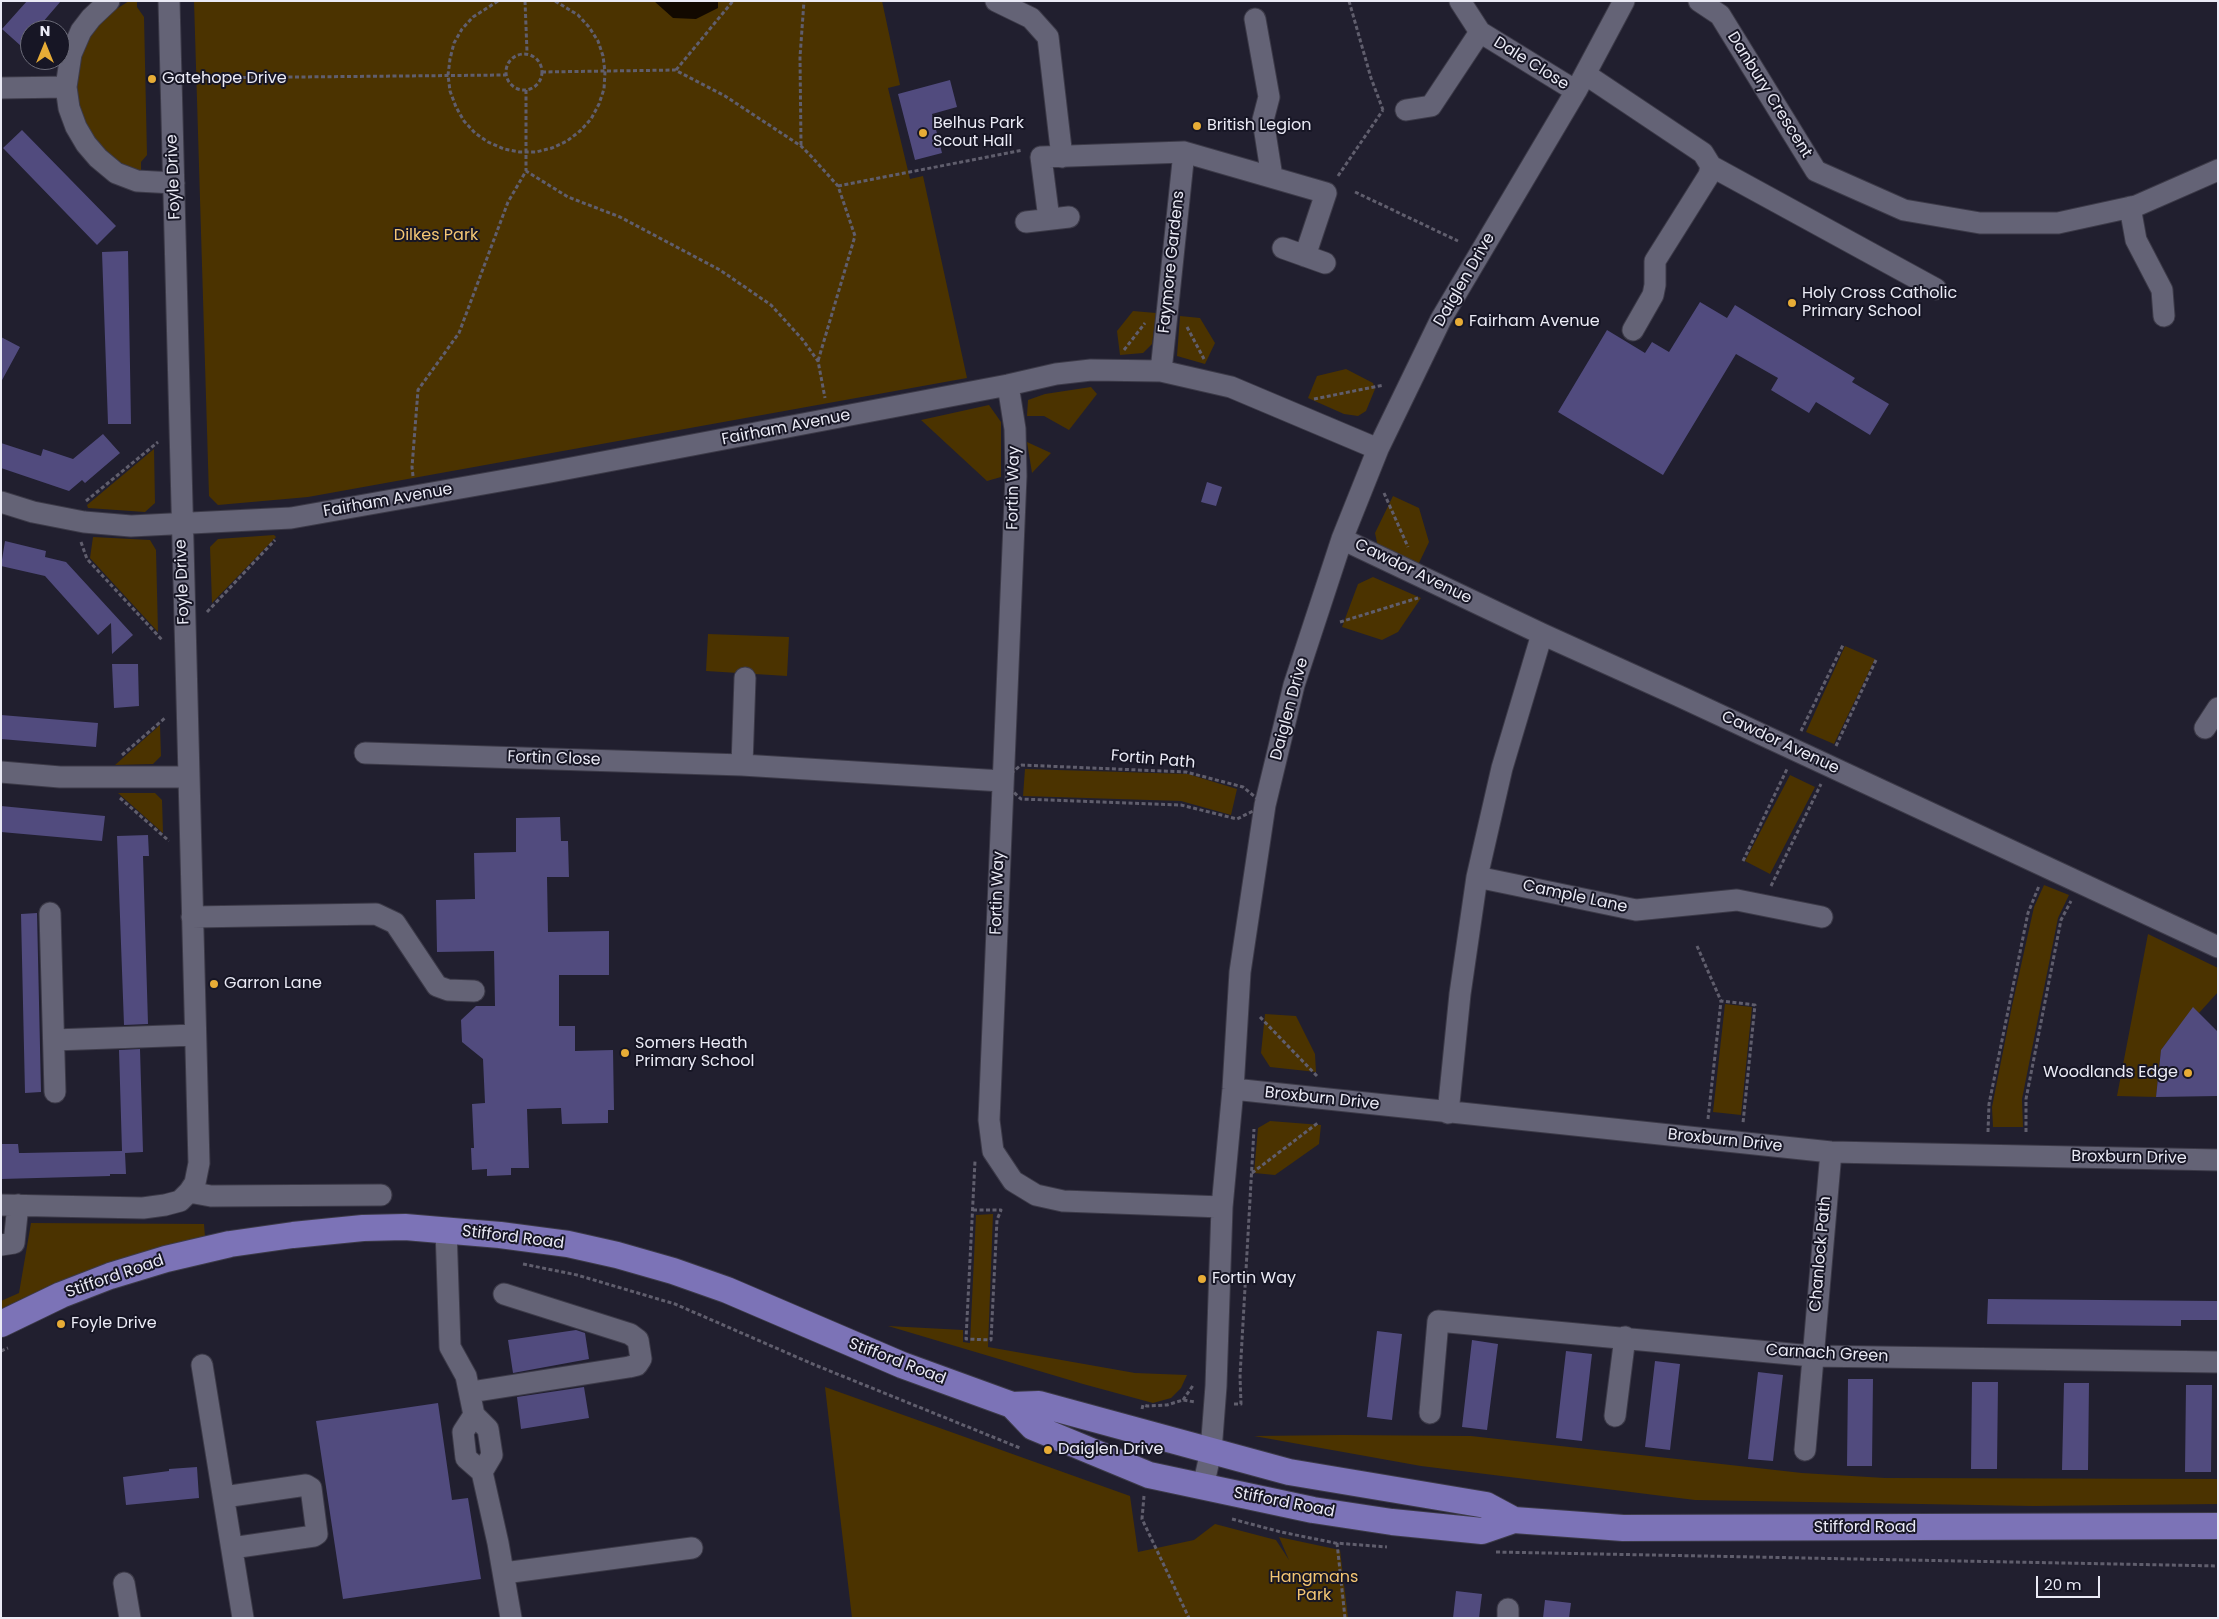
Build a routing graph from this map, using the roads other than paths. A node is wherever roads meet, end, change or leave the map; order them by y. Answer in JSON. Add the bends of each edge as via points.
{"nodes":[{"id":1,"x":109,"y":1,"type":"edge"},
{"id":2,"x":169,"y":1,"type":"edge"},
{"id":3,"x":996,"y":1,"type":"edge"},
{"id":4,"x":1460,"y":1,"type":"edge"},
{"id":5,"x":1624,"y":1,"type":"edge"},
{"id":6,"x":1699,"y":1,"type":"edge"},
{"id":7,"x":1255,"y":19,"type":"dead end"},
{"id":8,"x":1480,"y":32,"type":"junction"},
{"id":9,"x":1581,"y":83,"type":"junction"},
{"id":10,"x":66,"y":87,"type":"junction"},
{"id":11,"x":1,"y":88,"type":"edge"},
{"id":12,"x":1406,"y":110,"type":"road end"},
{"id":13,"x":1061,"y":150,"type":"junction"},
{"id":14,"x":1184,"y":152,"type":"junction"},
{"id":15,"x":1711,"y":166,"type":"junction"},
{"id":16,"x":2218,"y":170,"type":"edge"},
{"id":17,"x":1272,"y":177,"type":"junction"},
{"id":18,"x":174,"y":183,"type":"junction"},
{"id":19,"x":2130,"y":207,"type":"junction"},
{"id":20,"x":1026,"y":222,"type":"dead end"},
{"id":21,"x":1283,"y":248,"type":"dead end"},
{"id":22,"x":1936,"y":289,"type":"dead end"},
{"id":23,"x":2164,"y":316,"type":"dead end"},
{"id":24,"x":1633,"y":330,"type":"dead end"},
{"id":25,"x":1161,"y":371,"type":"junction"},
{"id":26,"x":1008,"y":385,"type":"junction"},
{"id":27,"x":1378,"y":449,"type":"junction"},
{"id":28,"x":1,"y":502,"type":"edge"},
{"id":29,"x":182,"y":524,"type":"junction"},
{"id":30,"x":1342,"y":539,"type":"junction"},
{"id":31,"x":1542,"y":634,"type":"junction"},
{"id":32,"x":745,"y":678,"type":"dead end"},
{"id":33,"x":2218,"y":708,"type":"edge"},
{"id":34,"x":2205,"y":728,"type":"dead end"},
{"id":35,"x":365,"y":753,"type":"dead end"},
{"id":36,"x":742,"y":765,"type":"junction"},
{"id":37,"x":1,"y":772,"type":"edge"},
{"id":38,"x":189,"y":777,"type":"junction"},
{"id":39,"x":1002,"y":781,"type":"junction"},
{"id":40,"x":1477,"y":876,"type":"junction"},
{"id":41,"x":50,"y":913,"type":"dead end"},
{"id":42,"x":192,"y":917,"type":"junction"},
{"id":43,"x":1822,"y":917,"type":"dead end"},
{"id":44,"x":2218,"y":947,"type":"edge"},
{"id":45,"x":474,"y":991,"type":"dead end"},
{"id":46,"x":195,"y":1035,"type":"junction"},
{"id":47,"x":54,"y":1040,"type":"junction"},
{"id":48,"x":1234,"y":1089,"type":"junction"},
{"id":49,"x":56,"y":1092,"type":"dead end"},
{"id":50,"x":1448,"y":1113,"type":"junction"},
{"id":51,"x":1831,"y":1152,"type":"junction"},
{"id":52,"x":2218,"y":1160,"type":"edge"},
{"id":53,"x":190,"y":1192,"type":"junction"},
{"id":54,"x":381,"y":1195,"type":"dead end"},
{"id":55,"x":9,"y":1205,"type":"edge"},
{"id":56,"x":1222,"y":1207,"type":"junction"},
{"id":57,"x":446,"y":1229,"type":"junction"},
{"id":58,"x":1,"y":1245,"type":"edge"},
{"id":59,"x":504,"y":1294,"type":"dead end"},
{"id":60,"x":6,"y":1335,"type":"edge"},
{"id":61,"x":1625,"y":1337,"type":"junction"},
{"id":62,"x":1812,"y":1356,"type":"junction"},
{"id":63,"x":2218,"y":1362,"type":"edge"},
{"id":64,"x":202,"y":1365,"type":"dead end"},
{"id":65,"x":471,"y":1392,"type":"junction"},
{"id":66,"x":1012,"y":1405,"type":"junction"},
{"id":67,"x":1430,"y":1413,"type":"dead end"},
{"id":68,"x":1615,"y":1416,"type":"dead end"},
{"id":69,"x":1805,"y":1450,"type":"dead end"},
{"id":70,"x":1211,"y":1451,"type":"junction"},
{"id":71,"x":1203,"y":1487,"type":"junction"},
{"id":72,"x":224,"y":1497,"type":"junction"},
{"id":73,"x":1514,"y":1520,"type":"junction"},
{"id":74,"x":2218,"y":1526,"type":"edge"},
{"id":75,"x":232,"y":1548,"type":"junction"},
{"id":76,"x":692,"y":1548,"type":"dead end"},
{"id":77,"x":504,"y":1573,"type":"junction"},
{"id":78,"x":124,"y":1583,"type":"dead end"},
{"id":79,"x":130,"y":1618,"type":"edge"},
{"id":80,"x":243,"y":1618,"type":"edge"},
{"id":81,"x":511,"y":1618,"type":"edge"}],
"edges":[{"from":1,"to":10,"type":"street","via":[[81,31],[71,54]]},
{"from":2,"to":18,"type":"street","name":"Foyle Drive"},
{"from":3,"to":13,"type":"street","via":[[1032,18],[1048,37]]},
{"from":4,"to":8,"type":"street"},
{"from":5,"to":9,"type":"street","name":"Daiglen Drive"},
{"from":6,"to":19,"type":"street","name":"Danbury Crescent","via":[[1720,15],[1816,170],[1904,210],[1980,223],[2058,222]]},
{"from":7,"to":17,"type":"street","via":[[1269,97],[1263,120]]},
{"from":8,"to":9,"type":"street","name":"Dale Close"},
{"from":8,"to":12,"type":"street","name":"Dale Close","via":[[1431,106]]},
{"from":9,"to":15,"type":"street","name":"Dale Close","via":[[1703,153]]},
{"from":9,"to":27,"type":"street","name":"Daiglen Drive","via":[[1441,319]]},
{"from":10,"to":11,"type":"street"},
{"from":10,"to":18,"type":"street","via":[[76,127],[98,158],[116,173],[137,181]]},
{"from":13,"to":14,"type":"street"},
{"from":13,"to":20,"type":"street","via":[[1041,158],[1059,218]]},
{"from":14,"to":17,"type":"street"},
{"from":14,"to":25,"type":"street","name":"Faymore Gardens"},
{"from":15,"to":22,"type":"street"},
{"from":15,"to":24,"type":"street","via":[[1709,175],[1655,261],[1653,294]]},
{"from":16,"to":19,"type":"street","name":"Danbury Crescent"},
{"from":17,"to":21,"type":"street","via":[[1326,193],[1315,260]]},
{"from":18,"to":29,"type":"street","name":"Foyle Drive"},
{"from":19,"to":23,"type":"street","via":[[2136,240],[2162,290]]},
{"from":25,"to":26,"type":"street","name":"Fairham Avenue","via":[[1091,370]]},
{"from":25,"to":27,"type":"street","name":"Fairham Avenue","via":[[1231,387]]},
{"from":26,"to":29,"type":"street","name":"Fairham Avenue","via":[[417,497],[291,518]]},
{"from":26,"to":39,"type":"street","name":"Fortin Way","via":[[1015,429],[1016,476]]},
{"from":27,"to":30,"type":"street","name":"Daiglen Drive"},
{"from":28,"to":29,"type":"street","name":"Fairham Avenue","via":[[84,522],[131,526]]},
{"from":29,"to":38,"type":"street","name":"Foyle Drive"},
{"from":30,"to":31,"type":"street","name":"Cawdor Avenue","via":[[1422,587]]},
{"from":30,"to":48,"type":"street","name":"Daiglen Drive","via":[[1294,685],[1266,805],[1240,972]]},
{"from":31,"to":40,"type":"street","via":[[1502,768]]},
{"from":31,"to":44,"type":"street","name":"Cawdor Avenue"},
{"from":32,"to":36,"type":"street"},
{"from":33,"to":34,"type":"street"},
{"from":35,"to":36,"type":"street","name":"Fortin Close"},
{"from":36,"to":39,"type":"street","name":"Fortin Close"},
{"from":37,"to":38,"type":"street","via":[[77,778]]},
{"from":38,"to":42,"type":"street","name":"Foyle Drive"},
{"from":39,"to":56,"type":"street","name":"Fortin Way","via":[[989,1120],[993,1151],[1013,1181],[1036,1195],[1063,1200]]},
{"from":40,"to":43,"type":"street","name":"Cample Lane","via":[[1636,910],[1737,900]]},
{"from":40,"to":50,"type":"street","via":[[1460,994]]},
{"from":41,"to":47,"type":"street"},
{"from":42,"to":45,"type":"street","via":[[376,914],[395,923],[437,986]]},
{"from":42,"to":46,"type":"street","name":"Foyle Drive"},
{"from":46,"to":47,"type":"street"},
{"from":46,"to":53,"type":"street","name":"Foyle Drive","via":[[199,1163]]},
{"from":47,"to":49,"type":"street"},
{"from":48,"to":50,"type":"street","name":"Broxburn Drive"},
{"from":48,"to":56,"type":"street","name":"Daiglen Drive"},
{"from":50,"to":51,"type":"street","name":"Broxburn Drive"},
{"from":51,"to":52,"type":"street","name":"Broxburn Drive"},
{"from":51,"to":62,"type":"street","name":"Chanlock Path"},
{"from":53,"to":54,"type":"street","via":[[210,1196]]},
{"from":53,"to":55,"type":"street","via":[[180,1201],[143,1208]]},
{"from":55,"to":58,"type":"street","via":[[14,1243]]},
{"from":56,"to":70,"type":"street","name":"Daiglen Drive"},
{"from":57,"to":60,"type":"main road","name":"Stifford Road","via":[[362,1228],[293,1235],[230,1244],[166,1259],[61,1295]]},
{"from":57,"to":65,"type":"street","via":[[450,1347]]},
{"from":57,"to":66,"type":"main road","name":"Stifford Road","via":[[568,1244],[673,1271],[727,1290],[902,1365]]},
{"from":59,"to":65,"type":"street","via":[[630,1334],[638,1340],[642,1359],[629,1367]]},
{"from":61,"to":62,"type":"street","name":"Carnach Green"},
{"from":61,"to":67,"type":"street","name":"Carnach Green","via":[[1438,1321]]},
{"from":61,"to":68,"type":"street"},
{"from":62,"to":63,"type":"street","name":"Carnach Green"},
{"from":62,"to":69,"type":"street","name":"Chanlock Path"},
{"from":64,"to":72,"type":"street"},
{"from":65,"to":77,"type":"street","via":[[474,1415],[488,1429],[492,1455],[482,1472]]},
{"from":66,"to":70,"type":"main road","name":"Stifford Road","via":[[1039,1404]]},
{"from":66,"to":71,"type":"main road","name":"Stifford Road","via":[[1033,1427],[1149,1475]]},
{"from":70,"to":71,"type":"street","name":"Daiglen Drive"},
{"from":70,"to":73,"type":"main road","name":"Stifford Road","via":[[1289,1472],[1486,1504]]},
{"from":71,"to":73,"type":"main road","name":"Stifford Road","via":[[1313,1510],[1392,1522],[1482,1530]]},
{"from":72,"to":75,"type":"street"},
{"from":72,"to":75,"type":"street","via":[[306,1485],[311,1488],[317,1530],[314,1536]]},
{"from":73,"to":74,"type":"main road","name":"Stifford Road","via":[[1623,1528]]},
{"from":75,"to":80,"type":"street"},
{"from":76,"to":77,"type":"street"},
{"from":77,"to":81,"type":"street"},
{"from":78,"to":79,"type":"street"}]}
